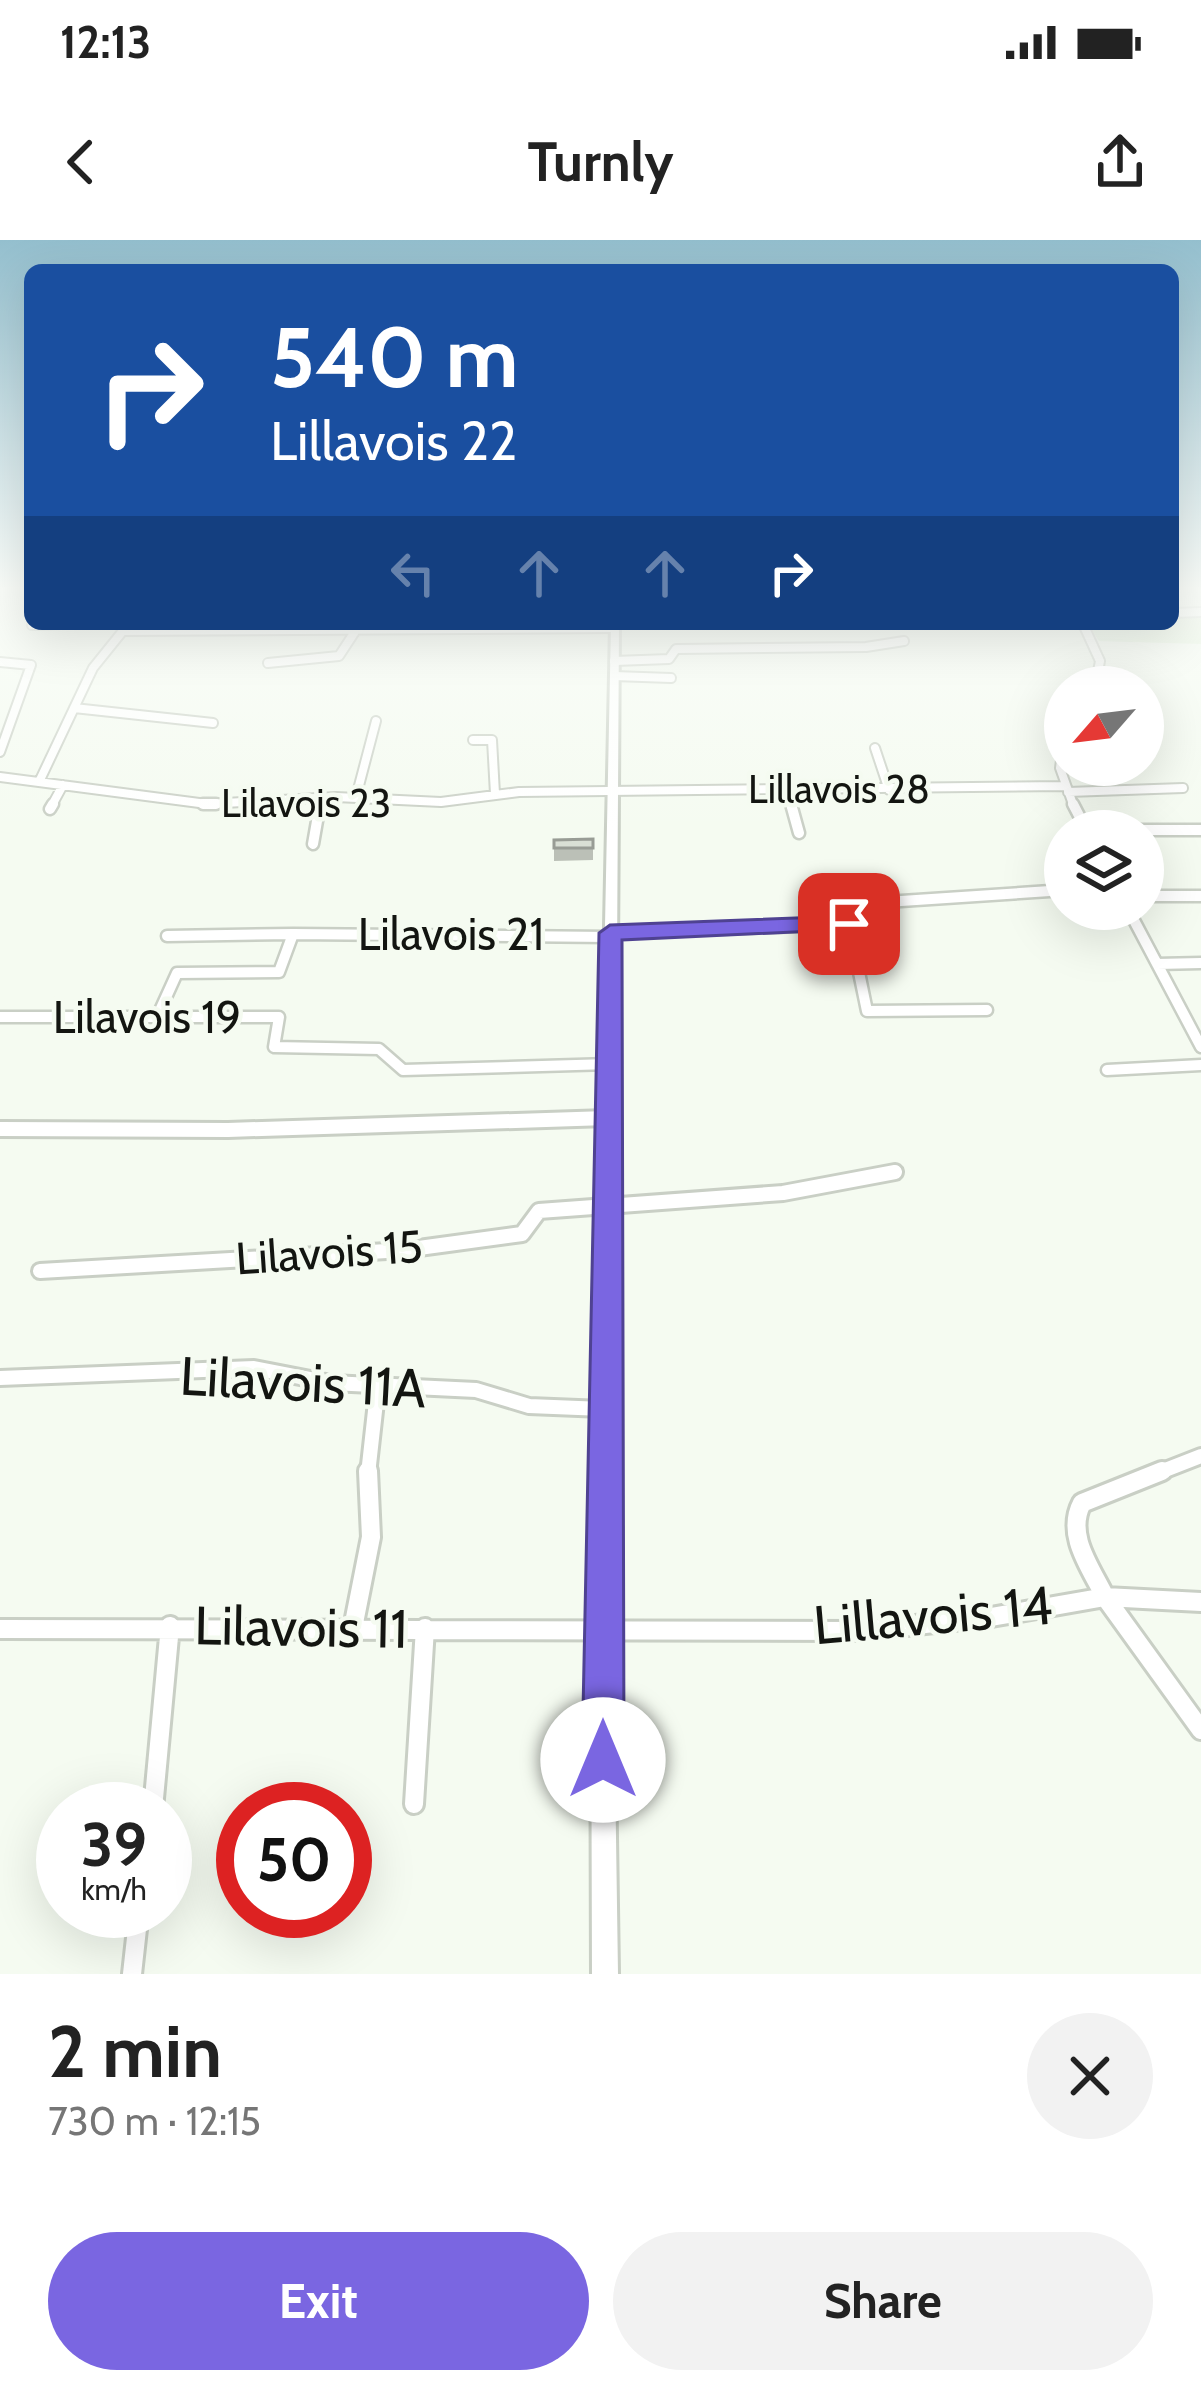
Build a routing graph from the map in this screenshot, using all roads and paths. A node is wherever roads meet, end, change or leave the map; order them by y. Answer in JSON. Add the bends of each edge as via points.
{"nodes":[{"id":1,"x":29,"y":668,"type":"edge"},
{"id":2,"x":93,"y":668,"type":"edge"},
{"id":3,"x":614,"y":669,"type":"junction"},
{"id":4,"x":671,"y":669,"type":"joint"},
{"id":5,"x":0,"y":703,"type":"edge"},
{"id":6,"x":14,"y":703,"type":"junction"},
{"id":7,"x":74,"y":708,"type":"junction"},
{"id":8,"x":376,"y":722,"type":"dead end"},
{"id":9,"x":214,"y":723,"type":"dead end"},
{"id":10,"x":3,"y":738,"type":"edge"},
{"id":11,"x":473,"y":740,"type":"dead end"},
{"id":12,"x":874,"y":748,"type":"dead end"},
{"id":13,"x":0,"y":752,"type":"edge"},
{"id":14,"x":0,"y":777,"type":"edge"},
{"id":15,"x":39,"y":782,"type":"junction"},
{"id":16,"x":63,"y":785,"type":"junction"},
{"id":17,"x":1065,"y":786,"type":"edge"},
{"id":18,"x":1183,"y":788,"type":"dead end"},
{"id":19,"x":1066,"y":789,"type":"junction"},
{"id":20,"x":613,"y":790,"type":"junction"},
{"id":21,"x":787,"y":790,"type":"junction"},
{"id":22,"x":889,"y":790,"type":"junction"},
{"id":23,"x":495,"y":794,"type":"junction"},
{"id":24,"x":321,"y":797,"type":"junction"},
{"id":25,"x":356,"y":797,"type":"junction"},
{"id":26,"x":50,"y":808,"type":"dead end"},
{"id":27,"x":1076,"y":810,"type":"edge"},
{"id":28,"x":1164,"y":830,"type":"edge"},
{"id":29,"x":1201,"y":830,"type":"edge"},
{"id":30,"x":799,"y":833,"type":"dead end"},
{"id":31,"x":313,"y":844,"type":"dead end"},
{"id":32,"x":1044,"y":891,"type":"edge"},
{"id":33,"x":1164,"y":896,"type":"edge"},
{"id":34,"x":1201,"y":896,"type":"edge"},
{"id":35,"x":849,"y":924,"type":"junction"},
{"id":36,"x":1139,"y":930,"type":"edge"},
{"id":37,"x":293,"y":934,"type":"junction"},
{"id":38,"x":610,"y":935,"type":"junction"},
{"id":39,"x":167,"y":936,"type":"dead end"},
{"id":40,"x":1201,"y":963,"type":"edge"},
{"id":41,"x":1157,"y":964,"type":"junction"},
{"id":42,"x":987,"y":1010,"type":"dead end"},
{"id":43,"x":0,"y":1017,"type":"edge"},
{"id":44,"x":157,"y":1017,"type":"junction"},
{"id":45,"x":1197,"y":1031,"type":"edge"},
{"id":46,"x":1201,"y":1047,"type":"edge"},
{"id":47,"x":610,"y":1064,"type":"junction"},
{"id":48,"x":1201,"y":1065,"type":"edge"},
{"id":49,"x":1107,"y":1070,"type":"dead end"},
{"id":50,"x":607,"y":1118,"type":"junction"},
{"id":51,"x":0,"y":1129,"type":"edge"},
{"id":52,"x":895,"y":1172,"type":"dead end"},
{"id":53,"x":607,"y":1207,"type":"junction"},
{"id":54,"x":40,"y":1271,"type":"dead end"},
{"id":55,"x":0,"y":1378,"type":"edge"},
{"id":56,"x":378,"y":1384,"type":"junction"},
{"id":57,"x":604,"y":1409,"type":"junction"},
{"id":58,"x":1201,"y":1456,"type":"edge"},
{"id":59,"x":1105,"y":1597,"type":"junction"},
{"id":60,"x":1201,"y":1602,"type":"edge"},
{"id":61,"x":170,"y":1626,"type":"junction"},
{"id":62,"x":353,"y":1628,"type":"junction"},
{"id":63,"x":425,"y":1628,"type":"junction"},
{"id":64,"x":0,"y":1629,"type":"edge"},
{"id":65,"x":602,"y":1632,"type":"junction"},
{"id":66,"x":1201,"y":1730,"type":"edge"},
{"id":67,"x":156,"y":1782,"type":"edge"},
{"id":68,"x":414,"y":1804,"type":"dead end"},
{"id":69,"x":136,"y":1938,"type":"edge"},
{"id":70,"x":132,"y":1974,"type":"edge"},
{"id":71,"x":605,"y":1974,"type":"edge"}],
"edges":[{"from":1,"to":6,"type":"street"},
{"from":2,"to":7,"type":"street"},
{"from":3,"to":4,"type":"street"},
{"from":3,"to":4,"type":"street"},
{"from":3,"to":20,"type":"main road"},
{"from":5,"to":6,"type":"street"},
{"from":6,"to":10,"type":"street"},
{"from":7,"to":9,"type":"street"},
{"from":7,"to":15,"type":"street"},
{"from":8,"to":25,"type":"street"},
{"from":10,"to":13,"type":"street"},
{"from":11,"to":23,"type":"street","via":[[492,740]]},
{"from":12,"to":22,"type":"street"},
{"from":14,"to":15,"type":"street","name":"Lilavois 23"},
{"from":15,"to":16,"type":"street","name":"Lilavois 23"},
{"from":16,"to":24,"type":"street","name":"Lilavois 23","via":[[207,804]]},
{"from":16,"to":26,"type":"street"},
{"from":17,"to":19,"type":"street"},
{"from":18,"to":19,"type":"street","name":"Lillavois 28"},
{"from":19,"to":22,"type":"street","name":"Lillavois 28"},
{"from":19,"to":27,"type":"street"},
{"from":20,"to":21,"type":"street","name":"Lillavois 28"},
{"from":20,"to":23,"type":"street","name":"Lilavois 23"},
{"from":20,"to":38,"type":"main road"},
{"from":21,"to":22,"type":"street","name":"Lillavois 28"},
{"from":21,"to":30,"type":"street"},
{"from":23,"to":25,"type":"street","name":"Lilavois 23","via":[[419,803]]},
{"from":24,"to":25,"type":"street","name":"Lilavois 23"},
{"from":24,"to":31,"type":"street"},
{"from":28,"to":29,"type":"street"},
{"from":32,"to":35,"type":"street","via":[[856,904]]},
{"from":33,"to":34,"type":"street"},
{"from":35,"to":38,"type":"street","name":"Lilavois 21"},
{"from":35,"to":42,"type":"street","via":[[868,1011]]},
{"from":36,"to":41,"type":"street"},
{"from":37,"to":38,"type":"street","name":"Lilavois 21"},
{"from":37,"to":39,"type":"street","name":"Lilavois 21"},
{"from":37,"to":44,"type":"street","name":"Lilavois 21","via":[[279,972],[177,973]]},
{"from":38,"to":47,"type":"main road"},
{"from":40,"to":41,"type":"street"},
{"from":41,"to":45,"type":"street"},
{"from":43,"to":44,"type":"street","name":"Lilavois 19"},
{"from":44,"to":47,"type":"street","name":"Lilavois 19","via":[[280,1017],[274,1047],[379,1049],[403,1070]]},
{"from":45,"to":46,"type":"street"},
{"from":47,"to":50,"type":"main road"},
{"from":48,"to":49,"type":"street"},
{"from":50,"to":51,"type":"street"},
{"from":50,"to":53,"type":"main road"},
{"from":52,"to":53,"type":"street","via":[[783,1193]]},
{"from":53,"to":54,"type":"street","name":"Lilavois 15","via":[[538,1211],[522,1234],[404,1250]]},
{"from":53,"to":57,"type":"main road"},
{"from":55,"to":56,"type":"street","name":"Lilavois 11A","via":[[254,1368]]},
{"from":56,"to":57,"type":"street","name":"Lilavois 11A"},
{"from":56,"to":62,"type":"street","via":[[370,1538]]},
{"from":57,"to":65,"type":"main road"},
{"from":58,"to":59,"type":"street","name":"Lillavois 14","via":[[1074,1512]]},
{"from":59,"to":60,"type":"street"},
{"from":59,"to":65,"type":"street","name":"Lillavois 14","via":[[911,1628]]},
{"from":59,"to":66,"type":"street"},
{"from":61,"to":62,"type":"street","name":"Lilavois 11"},
{"from":61,"to":64,"type":"street","name":"Lilavois 11"},
{"from":61,"to":67,"type":"street"},
{"from":62,"to":63,"type":"street","name":"Lilavois 11"},
{"from":63,"to":65,"type":"street","name":"Lilavois 11"},
{"from":63,"to":68,"type":"street"},
{"from":65,"to":71,"type":"main road"},
{"from":69,"to":70,"type":"street"}]}
